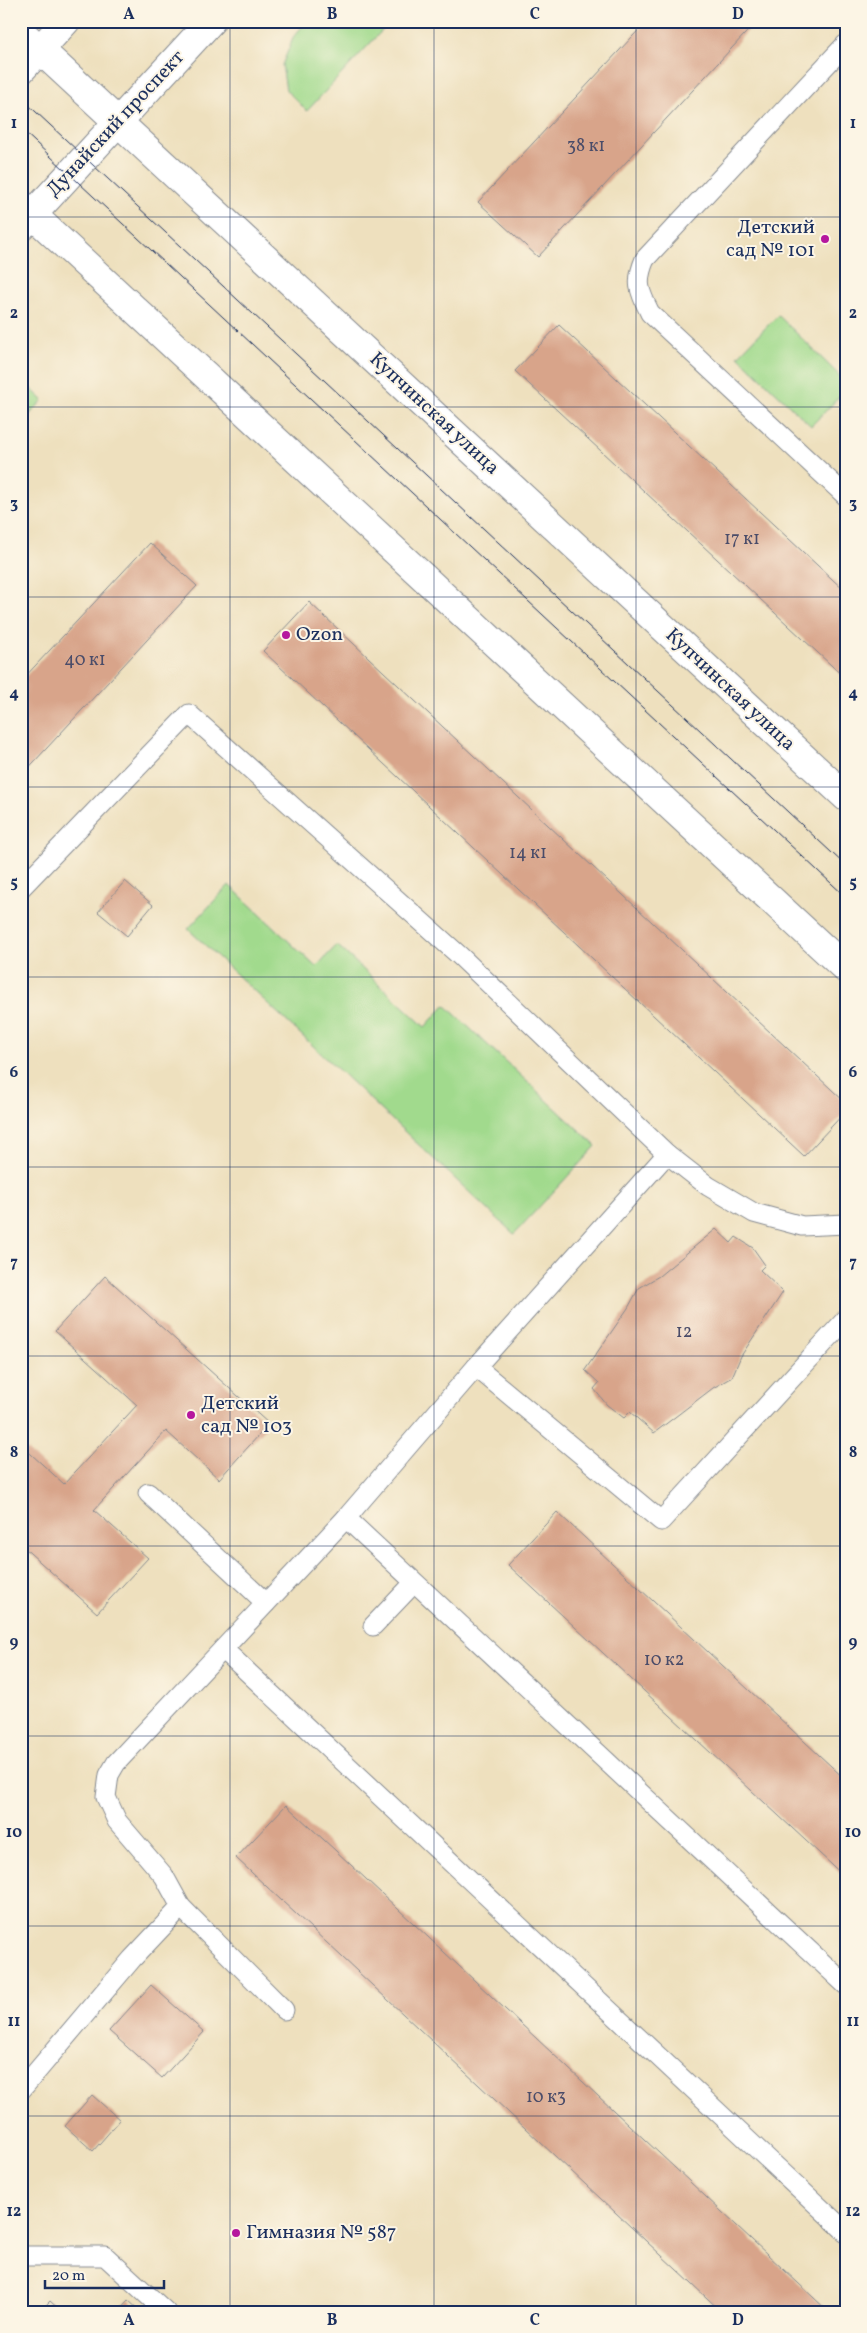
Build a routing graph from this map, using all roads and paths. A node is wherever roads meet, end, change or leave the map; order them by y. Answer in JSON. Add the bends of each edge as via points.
{"nodes":[{"id":1,"x":66,"y":21,"type":"edge"},
{"id":2,"x":211,"y":21,"type":"edge"},
{"id":3,"x":31,"y":40,"type":"edge"},
{"id":4,"x":846,"y":44,"type":"edge"},
{"id":5,"x":21,"y":70,"type":"edge"},
{"id":6,"x":119,"y":121,"type":"junction"},
{"id":7,"x":25,"y":215,"type":"edge"},
{"id":8,"x":846,"y":496,"type":"edge"},
{"id":9,"x":846,"y":797,"type":"edge"},
{"id":10,"x":21,"y":888,"type":"edge"},
{"id":11,"x":846,"y":969,"type":"edge"},
{"id":12,"x":667,"y":1154,"type":"junction"},
{"id":13,"x":845,"y":1228,"type":"edge"},
{"id":14,"x":846,"y":1319,"type":"edge"},
{"id":15,"x":476,"y":1367,"type":"junction"},
{"id":16,"x":148,"y":1492,"type":"dead end"},
{"id":17,"x":346,"y":1518,"type":"junction"},
{"id":18,"x":414,"y":1582,"type":"junction"},
{"id":19,"x":266,"y":1603,"type":"junction"},
{"id":20,"x":373,"y":1626,"type":"dead end"},
{"id":21,"x":223,"y":1649,"type":"junction"},
{"id":22,"x":181,"y":1907,"type":"junction"},
{"id":23,"x":846,"y":1985,"type":"edge"},
{"id":24,"x":284,"y":2010,"type":"dead end"},
{"id":25,"x":21,"y":2090,"type":"edge"},
{"id":26,"x":846,"y":2232,"type":"edge"},
{"id":27,"x":21,"y":2256,"type":"edge"},
{"id":28,"x":166,"y":2312,"type":"edge"}],
"edges":[{"from":1,"to":3,"type":"street"},
{"from":2,"to":6,"type":"street","name":"Дунайский проспект"},
{"from":3,"to":5,"type":"street"},
{"from":3,"to":6,"type":"street","name":"Купчинская улица"},
{"from":4,"to":8,"type":"lane","via":[[646,259],[638,276],[640,294],[650,313]]},
{"from":6,"to":7,"type":"street","name":"Дунайский проспект"},
{"from":6,"to":9,"type":"street","name":"Купчинская улица"},
{"from":7,"to":11,"type":"street"},
{"from":10,"to":12,"type":"lane","via":[[188,714],[460,956]]},
{"from":12,"to":13,"type":"lane","via":[[708,1186],[754,1213],[802,1226]]},
{"from":12,"to":15,"type":"lane"},
{"from":14,"to":15,"type":"lane","via":[[661,1521]]},
{"from":15,"to":17,"type":"lane"},
{"from":16,"to":19,"type":"lane"},
{"from":17,"to":18,"type":"lane"},
{"from":17,"to":19,"type":"lane"},
{"from":18,"to":20,"type":"lane"},
{"from":18,"to":23,"type":"lane"},
{"from":19,"to":21,"type":"lane"},
{"from":21,"to":22,"type":"lane","via":[[116,1762],[109,1775],[106,1797],[117,1821],[164,1876]]},
{"from":21,"to":26,"type":"lane"},
{"from":22,"to":24,"type":"lane"},
{"from":22,"to":25,"type":"lane","via":[[132,1959]]},
{"from":27,"to":28,"type":"lane","via":[[104,2256]]}]}
